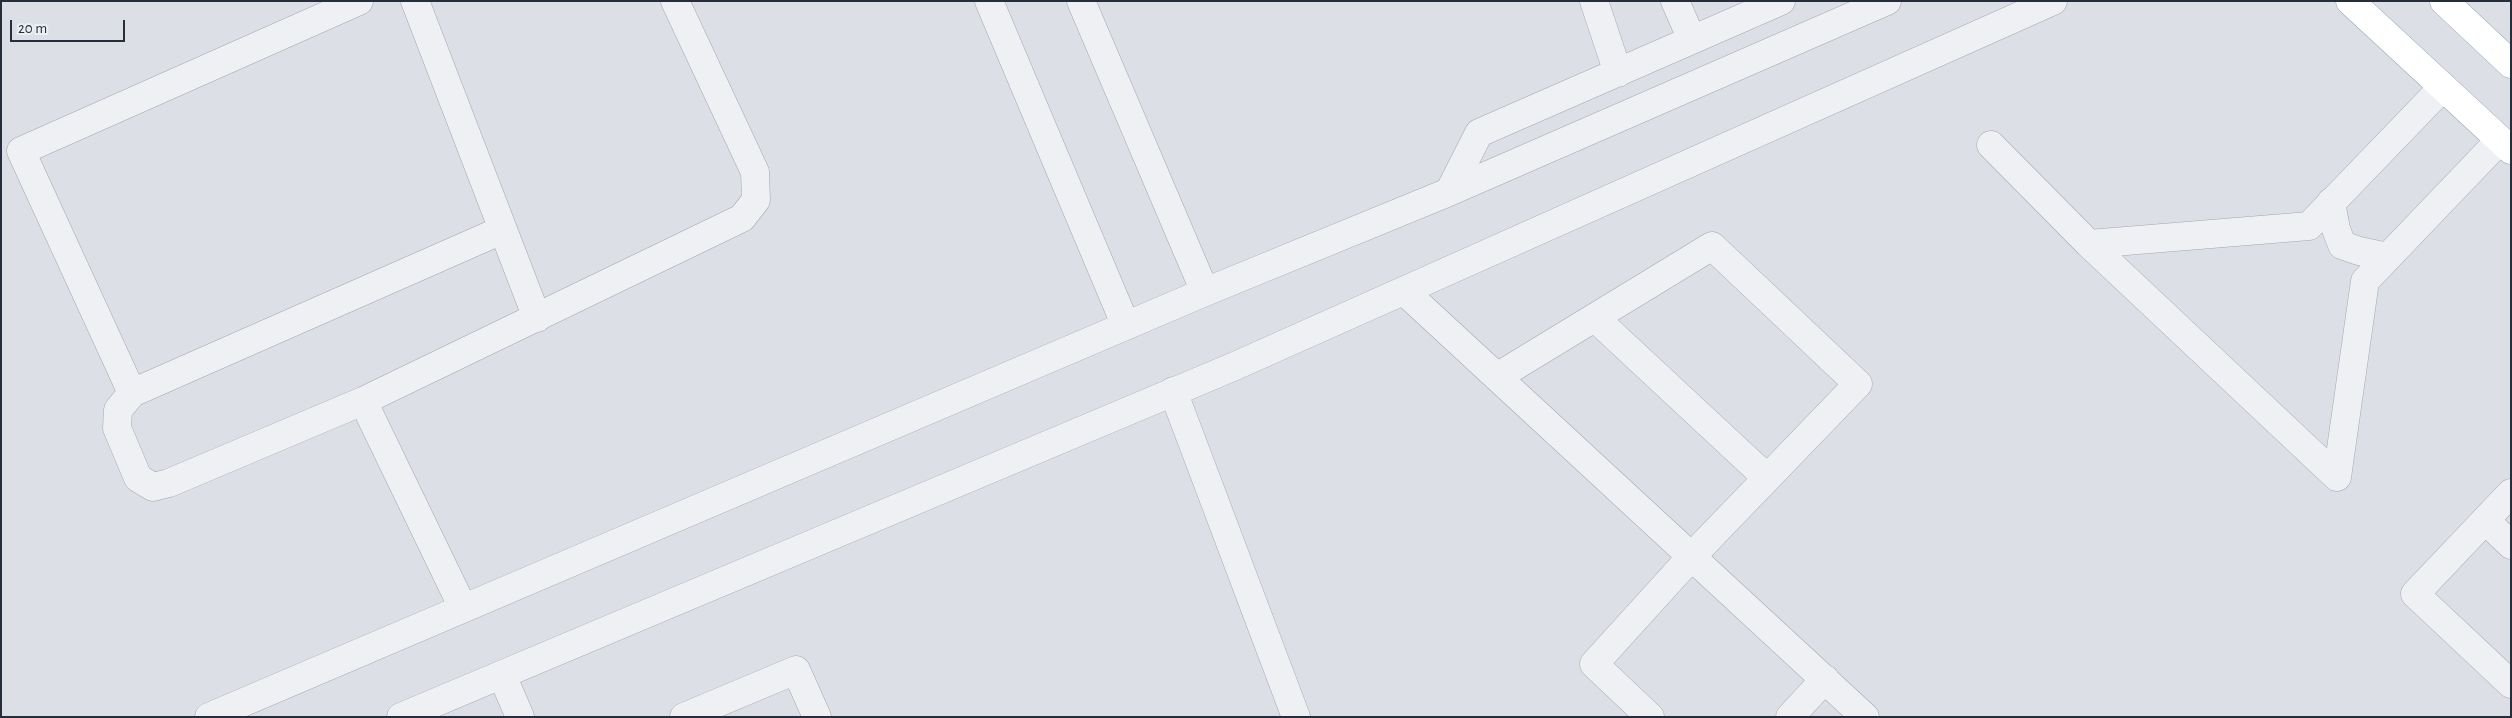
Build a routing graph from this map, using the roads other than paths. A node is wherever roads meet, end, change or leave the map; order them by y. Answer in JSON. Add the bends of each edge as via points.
{"nodes":[{"id":1,"x":359,"y":1,"type":"edge"},
{"id":2,"x":415,"y":1,"type":"edge"},
{"id":3,"x":675,"y":1,"type":"edge"},
{"id":4,"x":989,"y":1,"type":"edge"},
{"id":5,"x":1081,"y":1,"type":"edge"},
{"id":6,"x":1594,"y":1,"type":"edge"},
{"id":7,"x":1675,"y":1,"type":"edge"},
{"id":8,"x":1781,"y":1,"type":"edge"},
{"id":9,"x":1887,"y":1,"type":"edge"},
{"id":10,"x":2053,"y":1,"type":"edge"},
{"id":11,"x":2350,"y":1,"type":"edge"},
{"id":12,"x":2444,"y":1,"type":"edge"},
{"id":13,"x":1692,"y":40,"type":"junction"},
{"id":14,"x":2511,"y":64,"type":"edge"},
{"id":15,"x":1618,"y":73,"type":"junction"},
{"id":16,"x":2443,"y":87,"type":"junction"},
{"id":17,"x":1991,"y":145,"type":"dead end"},
{"id":18,"x":2506,"y":145,"type":"edge"},
{"id":19,"x":1449,"y":192,"type":"junction"},
{"id":20,"x":2332,"y":202,"type":"junction"},
{"id":21,"x":502,"y":230,"type":"junction"},
{"id":22,"x":2090,"y":244,"type":"junction"},
{"id":23,"x":2388,"y":257,"type":"junction"},
{"id":24,"x":1404,"y":291,"type":"junction"},
{"id":25,"x":1206,"y":292,"type":"junction"},
{"id":26,"x":537,"y":318,"type":"junction"},
{"id":27,"x":1595,"y":318,"type":"junction"},
{"id":28,"x":1126,"y":326,"type":"junction"},
{"id":29,"x":1497,"y":377,"type":"junction"},
{"id":30,"x":1173,"y":392,"type":"junction"},
{"id":31,"x":132,"y":393,"type":"junction"},
{"id":32,"x":363,"y":401,"type":"junction"},
{"id":33,"x":1767,"y":478,"type":"junction"},
{"id":34,"x":2511,"y":493,"type":"edge"},
{"id":35,"x":2485,"y":520,"type":"junction"},
{"id":36,"x":2511,"y":545,"type":"edge"},
{"id":37,"x":1692,"y":556,"type":"junction"},
{"id":38,"x":463,"y":608,"type":"junction"},
{"id":39,"x":502,"y":674,"type":"junction"},
{"id":40,"x":1824,"y":679,"type":"junction"},
{"id":41,"x":2511,"y":684,"type":"edge"},
{"id":42,"x":438,"y":708,"type":"edge"},
{"id":43,"x":209,"y":717,"type":"edge"},
{"id":44,"x":401,"y":717,"type":"edge"},
{"id":45,"x":520,"y":717,"type":"edge"},
{"id":46,"x":684,"y":717,"type":"edge"},
{"id":47,"x":817,"y":717,"type":"edge"},
{"id":48,"x":1296,"y":717,"type":"edge"},
{"id":49,"x":1650,"y":717,"type":"edge"},
{"id":50,"x":1790,"y":717,"type":"edge"},
{"id":51,"x":1865,"y":717,"type":"edge"}],
"edges":[{"from":1,"to":31,"type":"street","via":[[21,151]]},
{"from":2,"to":21,"type":"street"},
{"from":3,"to":26,"type":"street","via":[[755,172],[756,200],[742,218]]},
{"from":4,"to":28,"type":"street"},
{"from":5,"to":25,"type":"street"},
{"from":6,"to":15,"type":"street"},
{"from":7,"to":13,"type":"street"},
{"from":8,"to":13,"type":"street"},
{"from":9,"to":19,"type":"street"},
{"from":10,"to":24,"type":"street"},
{"from":11,"to":16,"type":"main road"},
{"from":12,"to":14,"type":"main road"},
{"from":13,"to":15,"type":"street"},
{"from":15,"to":19,"type":"street","via":[[1479,133]]},
{"from":16,"to":18,"type":"main road"},
{"from":16,"to":20,"type":"street"},
{"from":17,"to":22,"type":"street"},
{"from":18,"to":23,"type":"street"},
{"from":19,"to":25,"type":"street"},
{"from":20,"to":22,"type":"street","via":[[2309,226]]},
{"from":20,"to":23,"type":"street","via":[[2342,245]]},
{"from":21,"to":26,"type":"street"},
{"from":21,"to":31,"type":"street"},
{"from":22,"to":23,"type":"street","via":[[2337,477],[2365,281]]},
{"from":24,"to":29,"type":"street"},
{"from":24,"to":30,"type":"street"},
{"from":25,"to":28,"type":"street"},
{"from":26,"to":32,"type":"street"},
{"from":27,"to":29,"type":"street"},
{"from":27,"to":33,"type":"street"},
{"from":27,"to":33,"type":"street","via":[[1712,246],[1858,384]]},
{"from":28,"to":38,"type":"street"},
{"from":29,"to":37,"type":"street"},
{"from":30,"to":39,"type":"street"},
{"from":30,"to":48,"type":"street"},
{"from":31,"to":32,"type":"street","via":[[118,410],[117,428],[138,478],[153,487]]},
{"from":32,"to":38,"type":"street"},
{"from":33,"to":37,"type":"street"},
{"from":34,"to":35,"type":"street"},
{"from":35,"to":36,"type":"street"},
{"from":35,"to":41,"type":"street","via":[[2415,594]]},
{"from":37,"to":40,"type":"street"},
{"from":37,"to":49,"type":"street","via":[[1594,664]]},
{"from":38,"to":43,"type":"street"},
{"from":39,"to":42,"type":"street"},
{"from":39,"to":45,"type":"street"},
{"from":40,"to":50,"type":"street"},
{"from":40,"to":51,"type":"street"},
{"from":42,"to":44,"type":"street"},
{"from":46,"to":47,"type":"street","via":[[796,670]]}]}
